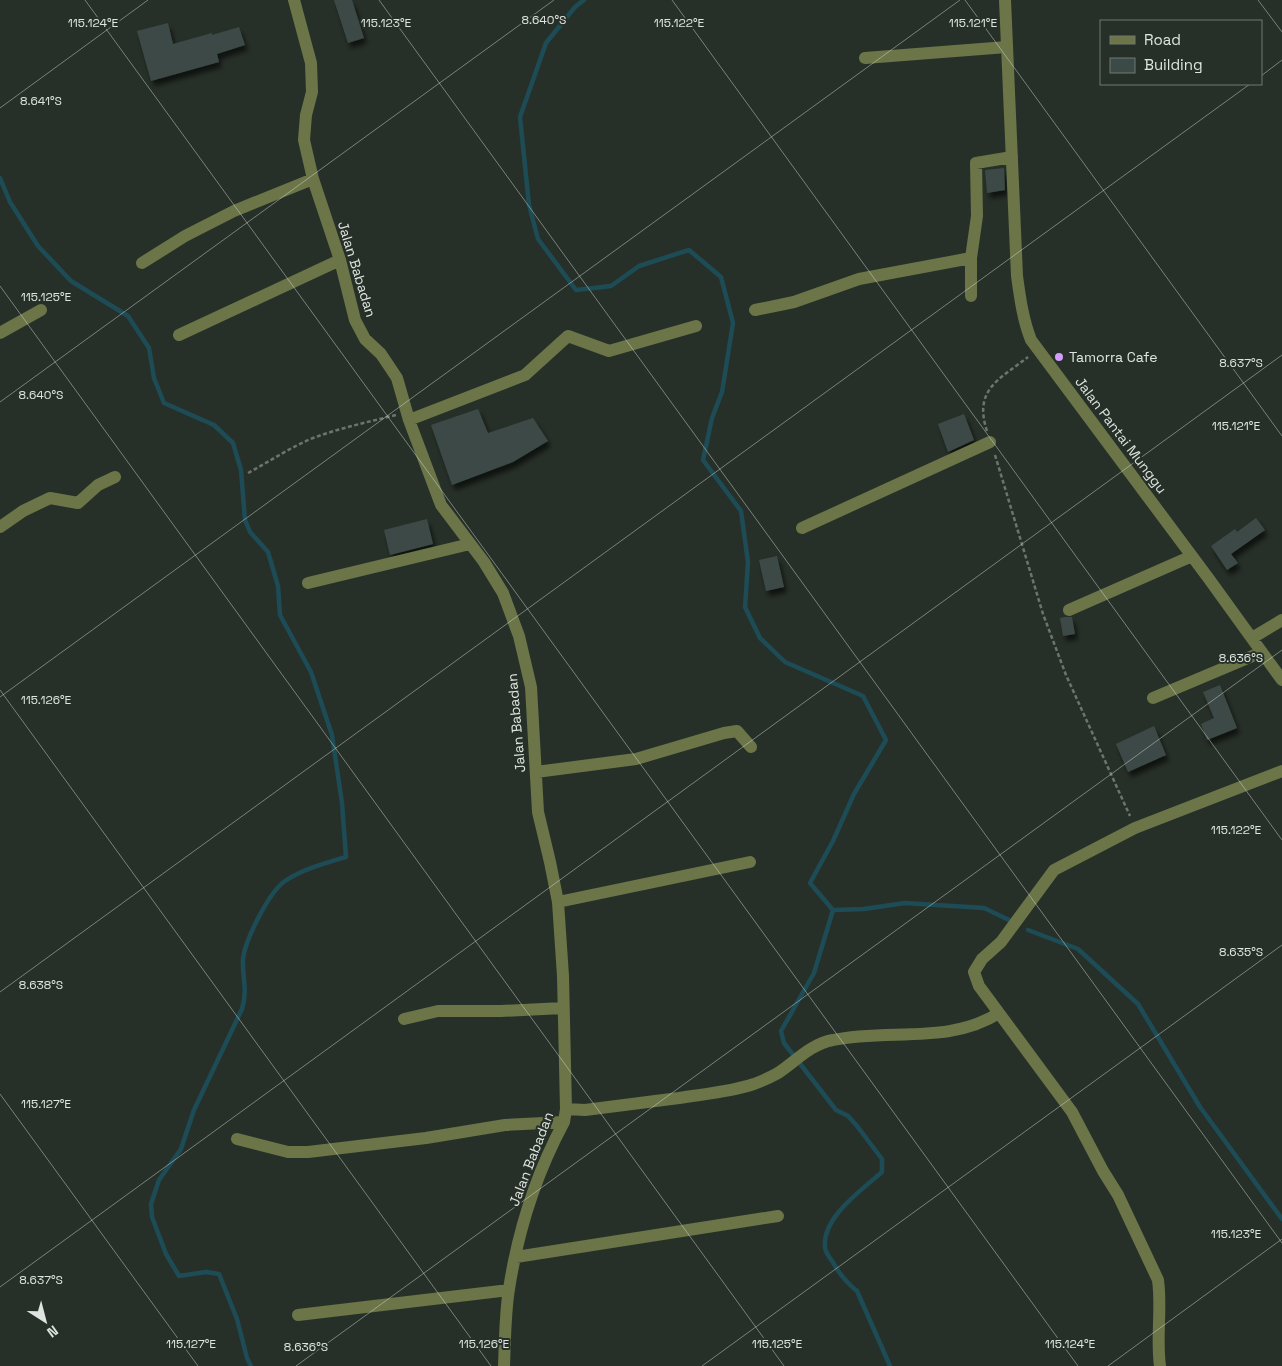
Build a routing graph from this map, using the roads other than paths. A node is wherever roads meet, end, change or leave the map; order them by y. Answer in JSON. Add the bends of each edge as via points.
{"nodes":[{"id":1,"x":294,"y":0,"type":"edge"},
{"id":2,"x":1005,"y":0,"type":"edge"},
{"id":3,"x":1007,"y":47,"type":"junction"},
{"id":4,"x":865,"y":58,"type":"dead end"},
{"id":5,"x":1012,"y":157,"type":"junction"},
{"id":6,"x":313,"y":179,"type":"junction"},
{"id":7,"x":971,"y":258,"type":"junction"},
{"id":8,"x":340,"y":260,"type":"junction"},
{"id":9,"x":142,"y":263,"type":"dead end"},
{"id":10,"x":971,"y":296,"type":"dead end"},
{"id":11,"x":41,"y":310,"type":"dead end"},
{"id":12,"x":755,"y":310,"type":"dead end"},
{"id":13,"x":696,"y":326,"type":"dead end"},
{"id":14,"x":0,"y":333,"type":"edge"},
{"id":15,"x":179,"y":335,"type":"dead end"},
{"id":16,"x":408,"y":416,"type":"junction"},
{"id":17,"x":990,"y":442,"type":"road end"},
{"id":18,"x":115,"y":478,"type":"dead end"},
{"id":19,"x":0,"y":527,"type":"edge"},
{"id":20,"x":802,"y":528,"type":"dead end"},
{"id":21,"x":470,"y":544,"type":"junction"},
{"id":22,"x":1192,"y":556,"type":"junction"},
{"id":23,"x":308,"y":582,"type":"dead end"},
{"id":24,"x":1069,"y":610,"type":"dead end"},
{"id":25,"x":1282,"y":620,"type":"edge"},
{"id":26,"x":1252,"y":638,"type":"junction"},
{"id":27,"x":1262,"y":652,"type":"junction"},
{"id":28,"x":1282,"y":680,"type":"edge"},
{"id":29,"x":1154,"y":698,"type":"dead end"},
{"id":30,"x":751,"y":747,"type":"dead end"},
{"id":31,"x":1282,"y":771,"type":"edge"},
{"id":32,"x":536,"y":772,"type":"junction"},
{"id":33,"x":750,"y":862,"type":"dead end"},
{"id":34,"x":558,"y":902,"type":"junction"},
{"id":35,"x":562,"y":1008,"type":"junction"},
{"id":36,"x":1000,"y":1013,"type":"junction"},
{"id":37,"x":404,"y":1018,"type":"dead end"},
{"id":38,"x":566,"y":1108,"type":"junction"},
{"id":39,"x":564,"y":1122,"type":"junction"},
{"id":40,"x":237,"y":1139,"type":"dead end"},
{"id":41,"x":778,"y":1216,"type":"dead end"},
{"id":42,"x":516,"y":1257,"type":"junction"},
{"id":43,"x":509,"y":1290,"type":"junction"},
{"id":44,"x":298,"y":1315,"type":"dead end"},
{"id":45,"x":504,"y":1366,"type":"edge"},
{"id":46,"x":1160,"y":1366,"type":"edge"}],
"edges":[{"from":1,"to":6,"type":"street","name":"Jalan Babadan","via":[[310,62],[312,92],[304,140]]},
{"from":2,"to":3,"type":"street","name":"Jalan Pantai Munggu"},
{"from":3,"to":4,"type":"street"},
{"from":3,"to":5,"type":"street","name":"Jalan Pantai Munggu"},
{"from":5,"to":7,"type":"street","via":[[976,163],[978,216]]},
{"from":5,"to":22,"type":"street","name":"Jalan Pantai Munggu","via":[[1017,276],[1031,340]]},
{"from":6,"to":8,"type":"street","name":"Jalan Babadan"},
{"from":6,"to":9,"type":"street","via":[[234,211]]},
{"from":7,"to":10,"type":"street"},
{"from":7,"to":12,"type":"street","via":[[859,279],[794,302]]},
{"from":8,"to":15,"type":"street"},
{"from":8,"to":16,"type":"street","name":"Jalan Babadan","via":[[356,320],[365,340],[381,354],[397,378]]},
{"from":11,"to":14,"type":"street"},
{"from":13,"to":16,"type":"street","via":[[609,351],[568,336],[525,375]]},
{"from":16,"to":21,"type":"street","name":"Jalan Babadan","via":[[441,505]]},
{"from":17,"to":20,"type":"street"},
{"from":18,"to":19,"type":"street","via":[[98,485],[78,503],[50,498]]},
{"from":21,"to":23,"type":"street"},
{"from":21,"to":32,"type":"street","name":"Jalan Babadan","via":[[503,593],[519,636],[531,687]]},
{"from":22,"to":24,"type":"street"},
{"from":22,"to":26,"type":"street","name":"Jalan Pantai Munggu"},
{"from":25,"to":26,"type":"street"},
{"from":26,"to":27,"type":"street","name":"Jalan Pantai Munggu"},
{"from":27,"to":28,"type":"street","name":"Jalan Pantai Munggu"},
{"from":27,"to":29,"type":"street"},
{"from":30,"to":32,"type":"street","via":[[737,731],[636,759]]},
{"from":31,"to":36,"type":"street","via":[[1135,828],[1054,870],[1001,942],[982,959],[974,972],[979,986]]},
{"from":32,"to":34,"type":"street","name":"Jalan Babadan","via":[[538,812]]},
{"from":33,"to":34,"type":"street"},
{"from":34,"to":35,"type":"street","name":"Jalan Babadan"},
{"from":35,"to":37,"type":"street","via":[[438,1011]]},
{"from":35,"to":38,"type":"street","name":"Jalan Babadan"},
{"from":36,"to":38,"type":"street","via":[[956,1031],[833,1040],[817,1045],[776,1074],[718,1093],[585,1110]]},
{"from":36,"to":46,"type":"street","via":[[1072,1112],[1118,1195],[1158,1280]]},
{"from":38,"to":39,"type":"street","name":"Jalan Babadan"},
{"from":39,"to":40,"type":"street","via":[[505,1126],[308,1152],[288,1152]]},
{"from":39,"to":42,"type":"street","name":"Jalan Babadan","via":[[529,1200]]},
{"from":41,"to":42,"type":"street"},
{"from":42,"to":43,"type":"street","name":"Jalan Babadan"},
{"from":43,"to":44,"type":"street"},
{"from":43,"to":45,"type":"street","name":"Jalan Babadan"}]}
